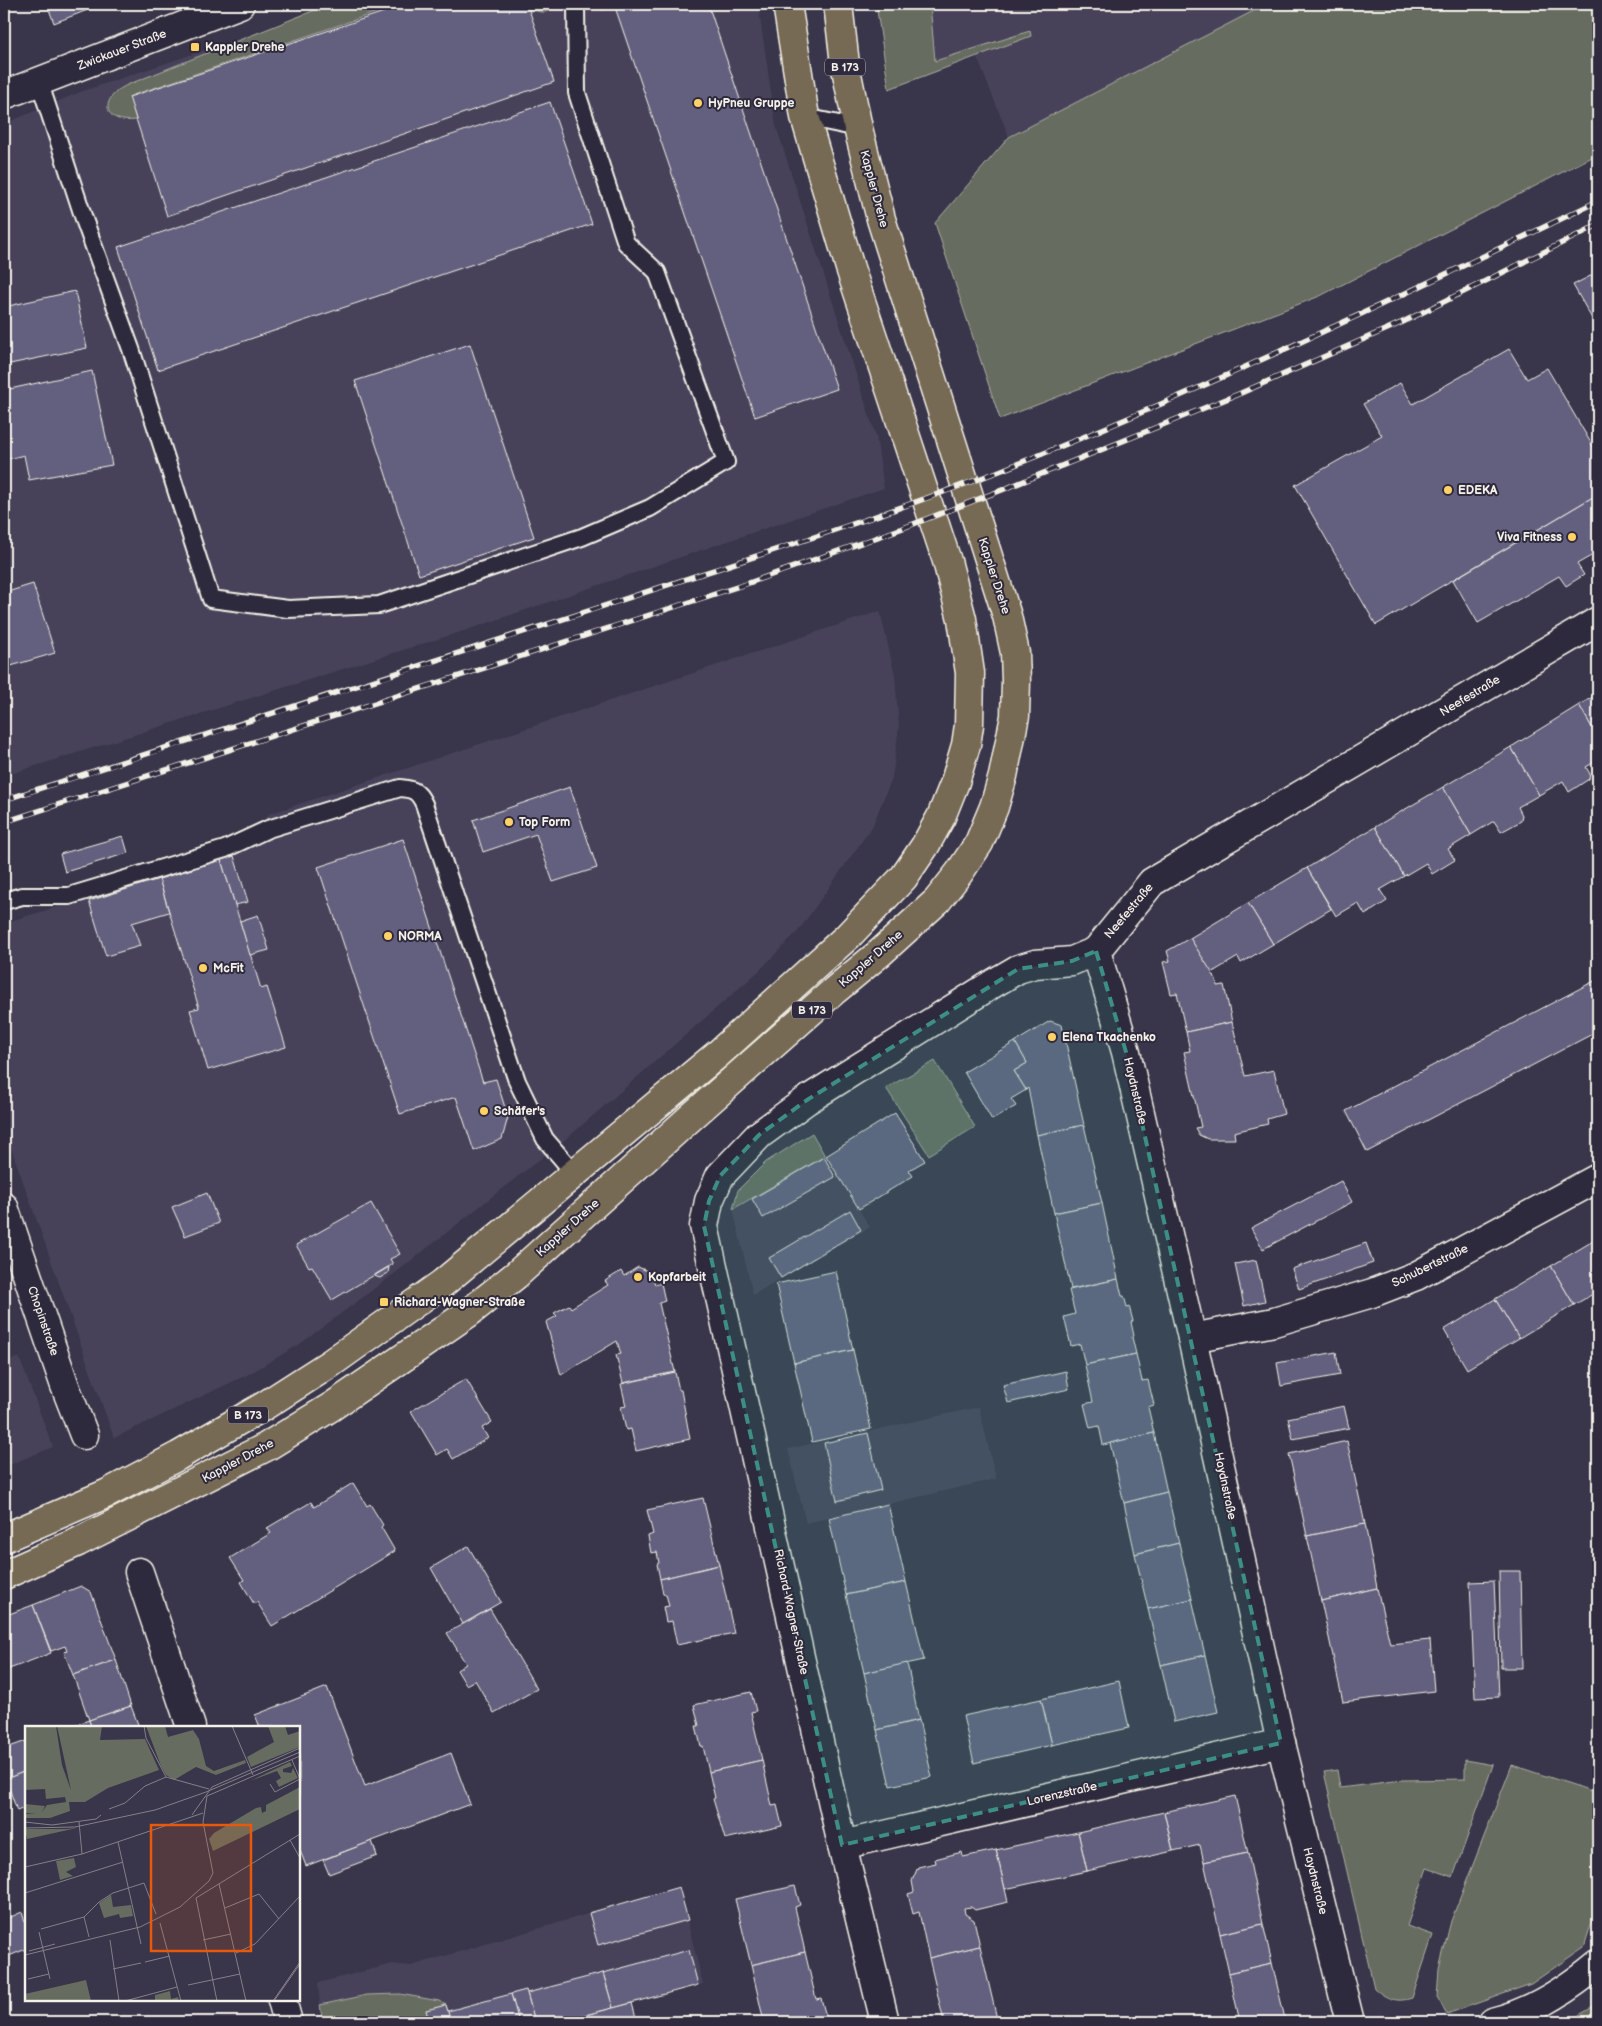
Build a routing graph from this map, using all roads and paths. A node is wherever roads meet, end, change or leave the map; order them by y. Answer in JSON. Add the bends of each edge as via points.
{"nodes":[{"id":1,"x":240,"y":4,"type":"edge"},
{"id":2,"x":576,"y":4,"type":"edge"},
{"id":3,"x":787,"y":4,"type":"edge"},
{"id":4,"x":838,"y":4,"type":"edge"},
{"id":5,"x":39,"y":81,"type":"junction"},
{"id":6,"x":4,"y":95,"type":"edge"},
{"id":7,"x":805,"y":117,"type":"junction"},
{"id":8,"x":858,"y":128,"type":"junction"},
{"id":9,"x":1598,"y":621,"type":"edge"},
{"id":10,"x":4,"y":902,"type":"edge"},
{"id":11,"x":1096,"y":951,"type":"junction"},
{"id":12,"x":575,"y":1174,"type":"junction"},
{"id":13,"x":1598,"y":1178,"type":"edge"},
{"id":14,"x":709,"y":1201,"type":"joint"},
{"id":15,"x":4,"y":1206,"type":"edge"},
{"id":16,"x":1192,"y":1338,"type":"junction"},
{"id":17,"x":84,"y":1436,"type":"dead end"},
{"id":18,"x":4,"y":1538,"type":"edge"},
{"id":19,"x":139,"y":1572,"type":"dead end"},
{"id":20,"x":9,"y":1573,"type":"edge"},
{"id":21,"x":191,"y":1726,"type":"edge"},
{"id":22,"x":1281,"y":1743,"type":"junction"},
{"id":23,"x":842,"y":1845,"type":"junction"},
{"id":24,"x":1598,"y":1964,"type":"edge"},
{"id":25,"x":282,"y":2001,"type":"edge"},
{"id":26,"x":288,"y":2022,"type":"edge"},
{"id":27,"x":885,"y":2022,"type":"edge"},
{"id":28,"x":1350,"y":2022,"type":"edge"},
{"id":29,"x":1495,"y":2022,"type":"edge"}],
"edges":[{"from":1,"to":5,"type":"street","name":"Zwickauer Straße"},
{"from":2,"to":5,"type":"lane","via":[[577,93],[626,243],[657,272],[726,462],[650,508],[590,533],[379,606],[288,609],[211,599]]},
{"from":3,"to":7,"type":"main road","number":"B 173"},
{"from":4,"to":8,"type":"main road","name":"Kappler Drehe","number":"B 173","via":[[845,64]]},
{"from":5,"to":6,"type":"street","name":"Zwickauer Straße"},
{"from":7,"to":8,"type":"lane"},
{"from":7,"to":12,"type":"main road","number":"B 173","via":[[850,268],[947,561],[962,619],[970,673],[966,745],[941,817],[904,877],[877,907],[719,1052]]},
{"from":8,"to":20,"type":"main road","name":"Kappler Drehe","number":"B 173","via":[[881,219],[1007,616],[1015,653],[1015,716],[1008,755],[994,807],[979,843],[937,901],[888,946],[516,1275],[466,1314],[266,1447],[78,1542]]},
{"from":9,"to":11,"type":"street","name":"Neefestraße","via":[[1152,882]]},
{"from":10,"to":12,"type":"lane","via":[[22,896],[69,896],[225,849],[268,830],[400,788],[413,789],[424,804],[517,1081],[545,1139]]},
{"from":11,"to":14,"type":"street","name":"Neefestraße","via":[[1072,961],[1018,969],[807,1100],[759,1135],[720,1176]]},
{"from":11,"to":16,"type":"street","name":"Haydnstraße","via":[[1126,1052]]},
{"from":12,"to":18,"type":"main road","number":"B 173","via":[[443,1283],[332,1363],[264,1406],[108,1493]]},
{"from":13,"to":16,"type":"street","name":"Schubertstraße","via":[[1416,1276],[1372,1293],[1274,1322]]},
{"from":14,"to":23,"type":"street","name":"Richard-Wagner-Straße","via":[[704,1226]]},
{"from":15,"to":17,"type":"street","name":"Chopinstraße"},
{"from":16,"to":22,"type":"street","name":"Haydnstraße"},
{"from":19,"to":21,"type":"street"},
{"from":22,"to":23,"type":"street","name":"Lorenzstraße"},
{"from":22,"to":28,"type":"street","name":"Haydnstraße"},
{"from":23,"to":27,"type":"street","name":"Richard-Wagner-Straße"},
{"from":24,"to":29,"type":"street","via":[[1538,2005]]},
{"from":25,"to":26,"type":"street"}]}
